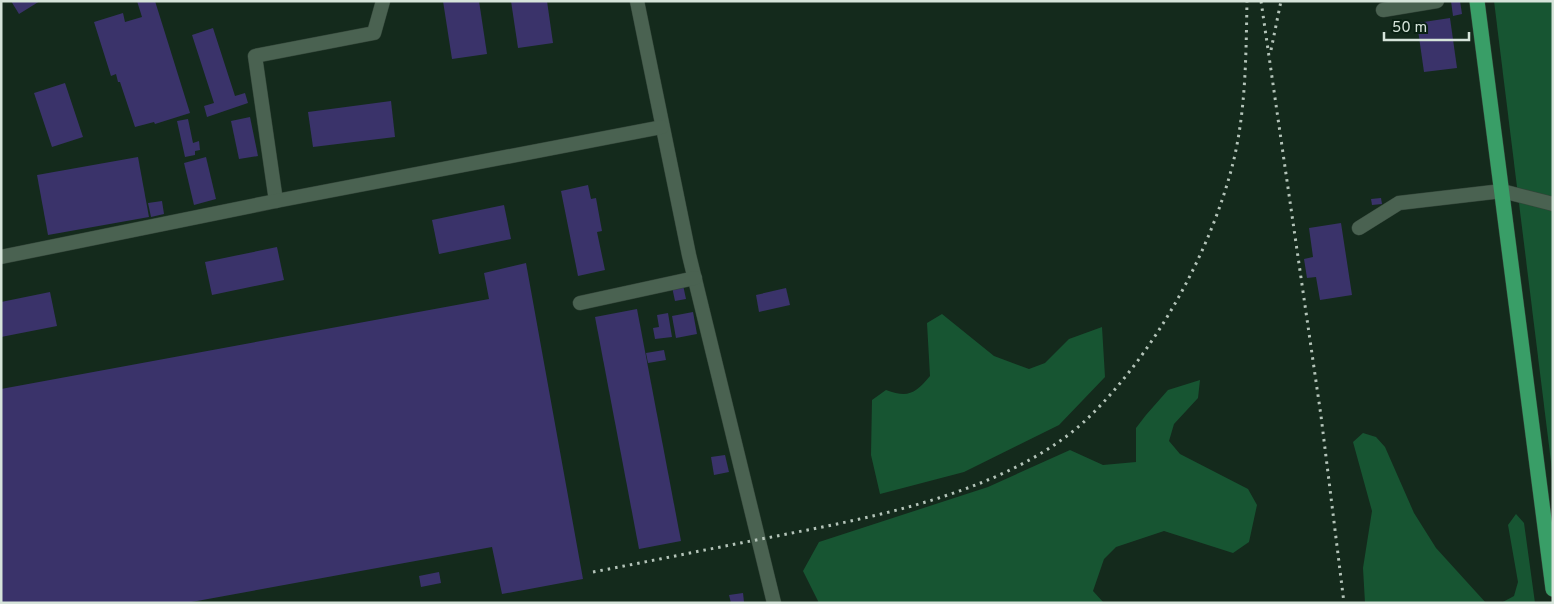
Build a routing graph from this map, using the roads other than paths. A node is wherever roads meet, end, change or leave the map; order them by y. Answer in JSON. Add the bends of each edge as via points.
{"nodes":[{"id":1,"x":383,"y":1,"type":"edge"},
{"id":2,"x":637,"y":1,"type":"edge"},
{"id":3,"x":1437,"y":1,"type":"edge"},
{"id":4,"x":1476,"y":1,"type":"edge"},
{"id":5,"x":1383,"y":10,"type":"dead end"},
{"id":6,"x":662,"y":127,"type":"junction"},
{"id":7,"x":1502,"y":191,"type":"junction"},
{"id":8,"x":276,"y":201,"type":"junction"},
{"id":9,"x":1553,"y":204,"type":"edge"},
{"id":10,"x":1359,"y":228,"type":"dead end"},
{"id":11,"x":1,"y":257,"type":"edge"},
{"id":12,"x":695,"y":278,"type":"junction"},
{"id":13,"x":580,"y":303,"type":"dead end"},
{"id":14,"x":1553,"y":589,"type":"edge"},
{"id":15,"x":774,"y":603,"type":"edge"}],
"edges":[{"from":1,"to":8,"type":"street","via":[[374,33],[255,56]]},
{"from":2,"to":6,"type":"street"},
{"from":3,"to":5,"type":"street"},
{"from":4,"to":7,"type":"main road"},
{"from":6,"to":8,"type":"street"},
{"from":6,"to":12,"type":"street"},
{"from":7,"to":9,"type":"street"},
{"from":7,"to":10,"type":"street","via":[[1399,203]]},
{"from":7,"to":14,"type":"main road"},
{"from":8,"to":11,"type":"street"},
{"from":12,"to":13,"type":"street"},
{"from":12,"to":15,"type":"street"}]}
